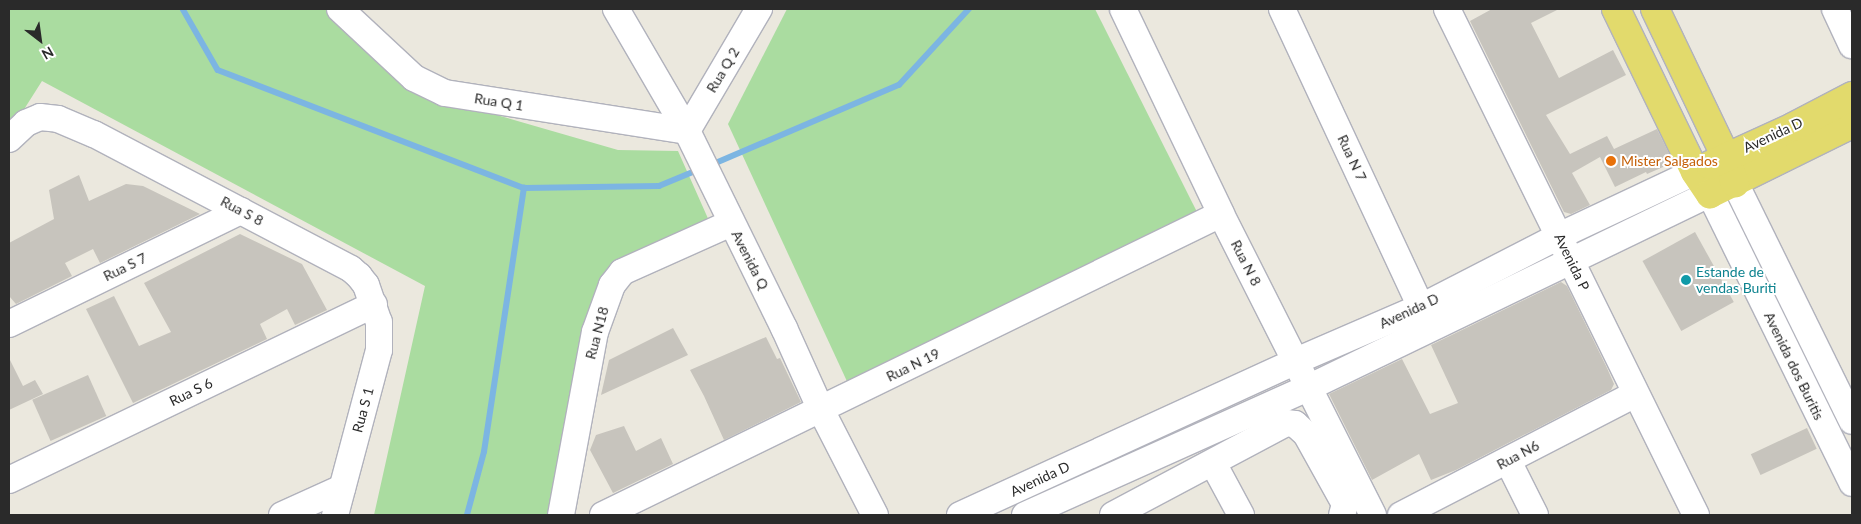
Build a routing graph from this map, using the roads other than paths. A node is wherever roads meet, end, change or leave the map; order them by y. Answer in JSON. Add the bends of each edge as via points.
{"nodes":[{"id":1,"x":340,"y":9,"type":"edge"},
{"id":2,"x":616,"y":9,"type":"edge"},
{"id":3,"x":760,"y":9,"type":"edge"},
{"id":4,"x":1123,"y":9,"type":"edge"},
{"id":5,"x":1282,"y":9,"type":"edge"},
{"id":6,"x":1446,"y":9,"type":"edge"},
{"id":7,"x":1616,"y":9,"type":"edge"},
{"id":8,"x":1655,"y":9,"type":"edge"},
{"id":9,"x":1835,"y":9,"type":"edge"},
{"id":10,"x":1852,"y":45,"type":"edge"},
{"id":11,"x":1852,"y":96,"type":"edge"},
{"id":12,"x":1852,"y":124,"type":"edge"},
{"id":13,"x":687,"y":131,"type":"junction"},
{"id":14,"x":9,"y":139,"type":"edge"},
{"id":15,"x":1726,"y":158,"type":"junction"},
{"id":16,"x":1702,"y":183,"type":"junction"},
{"id":17,"x":1735,"y":183,"type":"junction"},
{"id":18,"x":241,"y":211,"type":"junction"},
{"id":19,"x":1221,"y":214,"type":"junction"},
{"id":20,"x":731,"y":223,"type":"junction"},
{"id":21,"x":1559,"y":236,"type":"junction"},
{"id":22,"x":1572,"y":261,"type":"junction"},
{"id":23,"x":374,"y":304,"type":"junction"},
{"id":24,"x":1422,"y":306,"type":"junction"},
{"id":25,"x":9,"y":324,"type":"edge"},
{"id":26,"x":1296,"y":361,"type":"junction"},
{"id":27,"x":1310,"y":387,"type":"junction"},
{"id":28,"x":1635,"y":394,"type":"junction"},
{"id":29,"x":821,"y":410,"type":"junction"},
{"id":30,"x":1852,"y":420,"type":"edge"},
{"id":31,"x":1508,"y":461,"type":"junction"},
{"id":32,"x":1213,"y":462,"type":"junction"},
{"id":33,"x":9,"y":480,"type":"edge"},
{"id":34,"x":1852,"y":483,"type":"edge"},
{"id":35,"x":342,"y":488,"type":"junction"},
{"id":36,"x":1058,"y":509,"type":"edge"},
{"id":37,"x":282,"y":515,"type":"edge"},
{"id":38,"x":335,"y":515,"type":"edge"},
{"id":39,"x":560,"y":515,"type":"edge"},
{"id":40,"x":603,"y":515,"type":"edge"},
{"id":41,"x":875,"y":515,"type":"edge"},
{"id":42,"x":960,"y":515,"type":"edge"},
{"id":43,"x":1025,"y":515,"type":"edge"},
{"id":44,"x":1113,"y":515,"type":"edge"},
{"id":45,"x":1241,"y":515,"type":"edge"},
{"id":46,"x":1342,"y":515,"type":"edge"},
{"id":47,"x":1373,"y":515,"type":"edge"},
{"id":48,"x":1401,"y":515,"type":"edge"},
{"id":49,"x":1534,"y":515,"type":"edge"},
{"id":50,"x":1696,"y":515,"type":"edge"}],
"edges":[{"from":1,"to":13,"type":"street","name":"Rua Q 1","via":[[414,78],[445,93]]},
{"from":2,"to":13,"type":"street","name":"Avenida Q"},
{"from":3,"to":13,"type":"street","name":"Rua Q 2"},
{"from":4,"to":19,"type":"street","name":"Rua N 8"},
{"from":5,"to":24,"type":"street","name":"Rua N 7"},
{"from":6,"to":21,"type":"street","name":"Avenida P"},
{"from":7,"to":16,"type":"main road","name":"Avenida dos Buritis"},
{"from":8,"to":15,"type":"main road","name":"Avenida dos Buritis"},
{"from":9,"to":10,"type":"street"},
{"from":11,"to":15,"type":"main road","name":"Avenida D"},
{"from":12,"to":17,"type":"main road","name":"Avenida D"},
{"from":13,"to":20,"type":"street","name":"Avenida Q"},
{"from":14,"to":18,"type":"street","name":"Rua S 8","via":[[26,123],[40,117],[58,119],[94,134]]},
{"from":15,"to":16,"type":"main road","name":"Avenida D"},
{"from":15,"to":17,"type":"main road","name":"Avenida dos Buritis"},
{"from":16,"to":17,"type":"main road","name":"Avenida D"},
{"from":16,"to":21,"type":"street","name":"Avenida D"},
{"from":16,"to":22,"type":"street","name":"Avenida D"},
{"from":16,"to":34,"type":"street","name":"Avenida dos Buritis"},
{"from":17,"to":30,"type":"street","name":"Avenida dos Buritis"},
{"from":18,"to":23,"type":"street","name":"Rua S 8","via":[[351,269],[366,285]]},
{"from":18,"to":25,"type":"street","name":"Rua S 7"},
{"from":19,"to":26,"type":"street","name":"Rua N 8"},
{"from":19,"to":29,"type":"street","name":"Rua N 19"},
{"from":20,"to":29,"type":"street","name":"Avenida Q"},
{"from":20,"to":39,"type":"street","name":"Rua N18","via":[[622,272],[612,284],[595,332]]},
{"from":21,"to":22,"type":"street","name":"Avenida P"},
{"from":21,"to":24,"type":"street","name":"Avenida D"},
{"from":22,"to":27,"type":"street","name":"Avenida D"},
{"from":22,"to":28,"type":"street","name":"Avenida P"},
{"from":23,"to":33,"type":"street","name":"Rua S 6"},
{"from":23,"to":35,"type":"street","name":"Rua S 1","via":[[379,322],[379,350]]},
{"from":24,"to":26,"type":"street","name":"Avenida D"},
{"from":26,"to":27,"type":"street","name":"Rua N 8"},
{"from":26,"to":42,"type":"street","name":"Avenida D"},
{"from":27,"to":36,"type":"street","name":"Avenida D"},
{"from":27,"to":47,"type":"street","name":"Rua N 8"},
{"from":28,"to":31,"type":"street","name":"Rua N6"},
{"from":28,"to":50,"type":"street","name":"Avenida P"},
{"from":29,"to":40,"type":"street","name":"Rua N 19"},
{"from":29,"to":41,"type":"street","name":"Avenida Q"},
{"from":31,"to":48,"type":"street","name":"Rua N6"},
{"from":31,"to":49,"type":"street"},
{"from":32,"to":44,"type":"street"},
{"from":32,"to":45,"type":"street"},
{"from":32,"to":46,"type":"street","via":[[1286,423],[1295,424],[1306,434],[1345,504]]},
{"from":35,"to":37,"type":"street"},
{"from":35,"to":38,"type":"street","name":"Rua S 1"},
{"from":36,"to":43,"type":"street","name":"Avenida D"}]}
